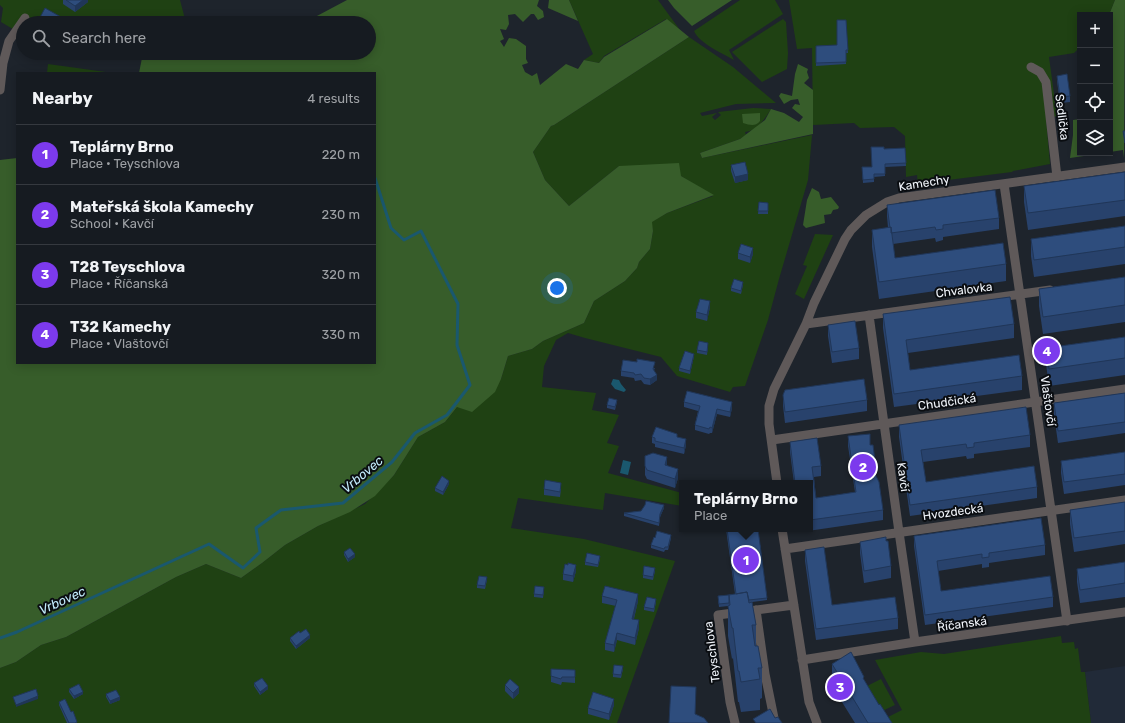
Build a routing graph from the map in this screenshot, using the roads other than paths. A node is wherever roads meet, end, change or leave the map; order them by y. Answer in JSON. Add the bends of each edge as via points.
{"nodes":[{"id":1,"x":16,"y":31,"type":"edge"},
{"id":2,"x":1031,"y":67,"type":"dead end"},
{"id":3,"x":0,"y":90,"type":"edge"},
{"id":4,"x":1125,"y":167,"type":"edge"},
{"id":5,"x":1057,"y":177,"type":"junction"},
{"id":6,"x":1004,"y":184,"type":"junction"},
{"id":7,"x":1057,"y":289,"type":"edge"},
{"id":8,"x":1020,"y":295,"type":"junction"},
{"id":9,"x":869,"y":315,"type":"junction"},
{"id":10,"x":806,"y":324,"type":"junction"},
{"id":11,"x":1125,"y":389,"type":"edge"},
{"id":12,"x":1036,"y":402,"type":"junction"},
{"id":13,"x":884,"y":423,"type":"junction"},
{"id":14,"x":772,"y":440,"type":"junction"},
{"id":15,"x":777,"y":480,"type":"edge"},
{"id":16,"x":1125,"y":500,"type":"edge"},
{"id":17,"x":1052,"y":511,"type":"junction"},
{"id":18,"x":782,"y":532,"type":"edge"},
{"id":19,"x":899,"y":532,"type":"junction"},
{"id":20,"x":785,"y":549,"type":"junction"},
{"id":21,"x":794,"y":605,"type":"junction"},
{"id":22,"x":756,"y":610,"type":"junction"},
{"id":23,"x":1125,"y":612,"type":"edge"},
{"id":24,"x":1067,"y":621,"type":"junction"},
{"id":25,"x":916,"y":642,"type":"junction"},
{"id":26,"x":802,"y":660,"type":"junction"},
{"id":27,"x":736,"y":723,"type":"edge"},
{"id":28,"x":775,"y":723,"type":"edge"},
{"id":29,"x":817,"y":723,"type":"edge"}],
"edges":[{"from":1,"to":3,"type":"street","via":[[9,41],[3,63]]},
{"from":2,"to":5,"type":"street","name":"Sedlička","via":[[1040,72],[1046,82]]},
{"from":4,"to":5,"type":"street","name":"Kamechy"},
{"from":5,"to":6,"type":"street","name":"Kamechy"},
{"from":6,"to":8,"type":"street","name":"Vlaštovčí"},
{"from":6,"to":10,"type":"street","name":"Kamechy","via":[[899,198],[876,208],[858,223],[845,239]]},
{"from":7,"to":8,"type":"street","name":"Chvalovka"},
{"from":8,"to":9,"type":"street","name":"Chvalovka"},
{"from":8,"to":12,"type":"street","name":"Vlaštovčí"},
{"from":9,"to":10,"type":"street","name":"Chvalovka"},
{"from":9,"to":13,"type":"street","name":"Kavčí"},
{"from":10,"to":14,"type":"street","name":"Kamechy","via":[[774,389],[769,406]]},
{"from":11,"to":12,"type":"street","name":"Chudčická"},
{"from":12,"to":13,"type":"street","name":"Chudčická"},
{"from":12,"to":17,"type":"street","name":"Vlaštovčí"},
{"from":13,"to":14,"type":"street","name":"Chudčická"},
{"from":13,"to":19,"type":"street","name":"Kavčí"},
{"from":14,"to":15,"type":"street"},
{"from":16,"to":17,"type":"street","name":"Hvozdecká"},
{"from":17,"to":19,"type":"street","name":"Hvozdecká"},
{"from":17,"to":24,"type":"street","name":"Vlaštovčí"},
{"from":18,"to":20,"type":"street"},
{"from":19,"to":20,"type":"street","name":"Hvozdecká"},
{"from":19,"to":25,"type":"street","name":"Kavčí"},
{"from":20,"to":21,"type":"street"},
{"from":21,"to":22,"type":"street","name":"Teyschlova"},
{"from":21,"to":26,"type":"street"},
{"from":22,"to":27,"type":"street","name":"Teyschlova","via":[[718,615],[730,702]]},
{"from":22,"to":28,"type":"street"},
{"from":23,"to":24,"type":"street","name":"Říčanská"},
{"from":24,"to":25,"type":"street","name":"Říčanská"},
{"from":25,"to":26,"type":"street","name":"Říčanská"},
{"from":26,"to":29,"type":"street","via":[[809,702]]}]}
